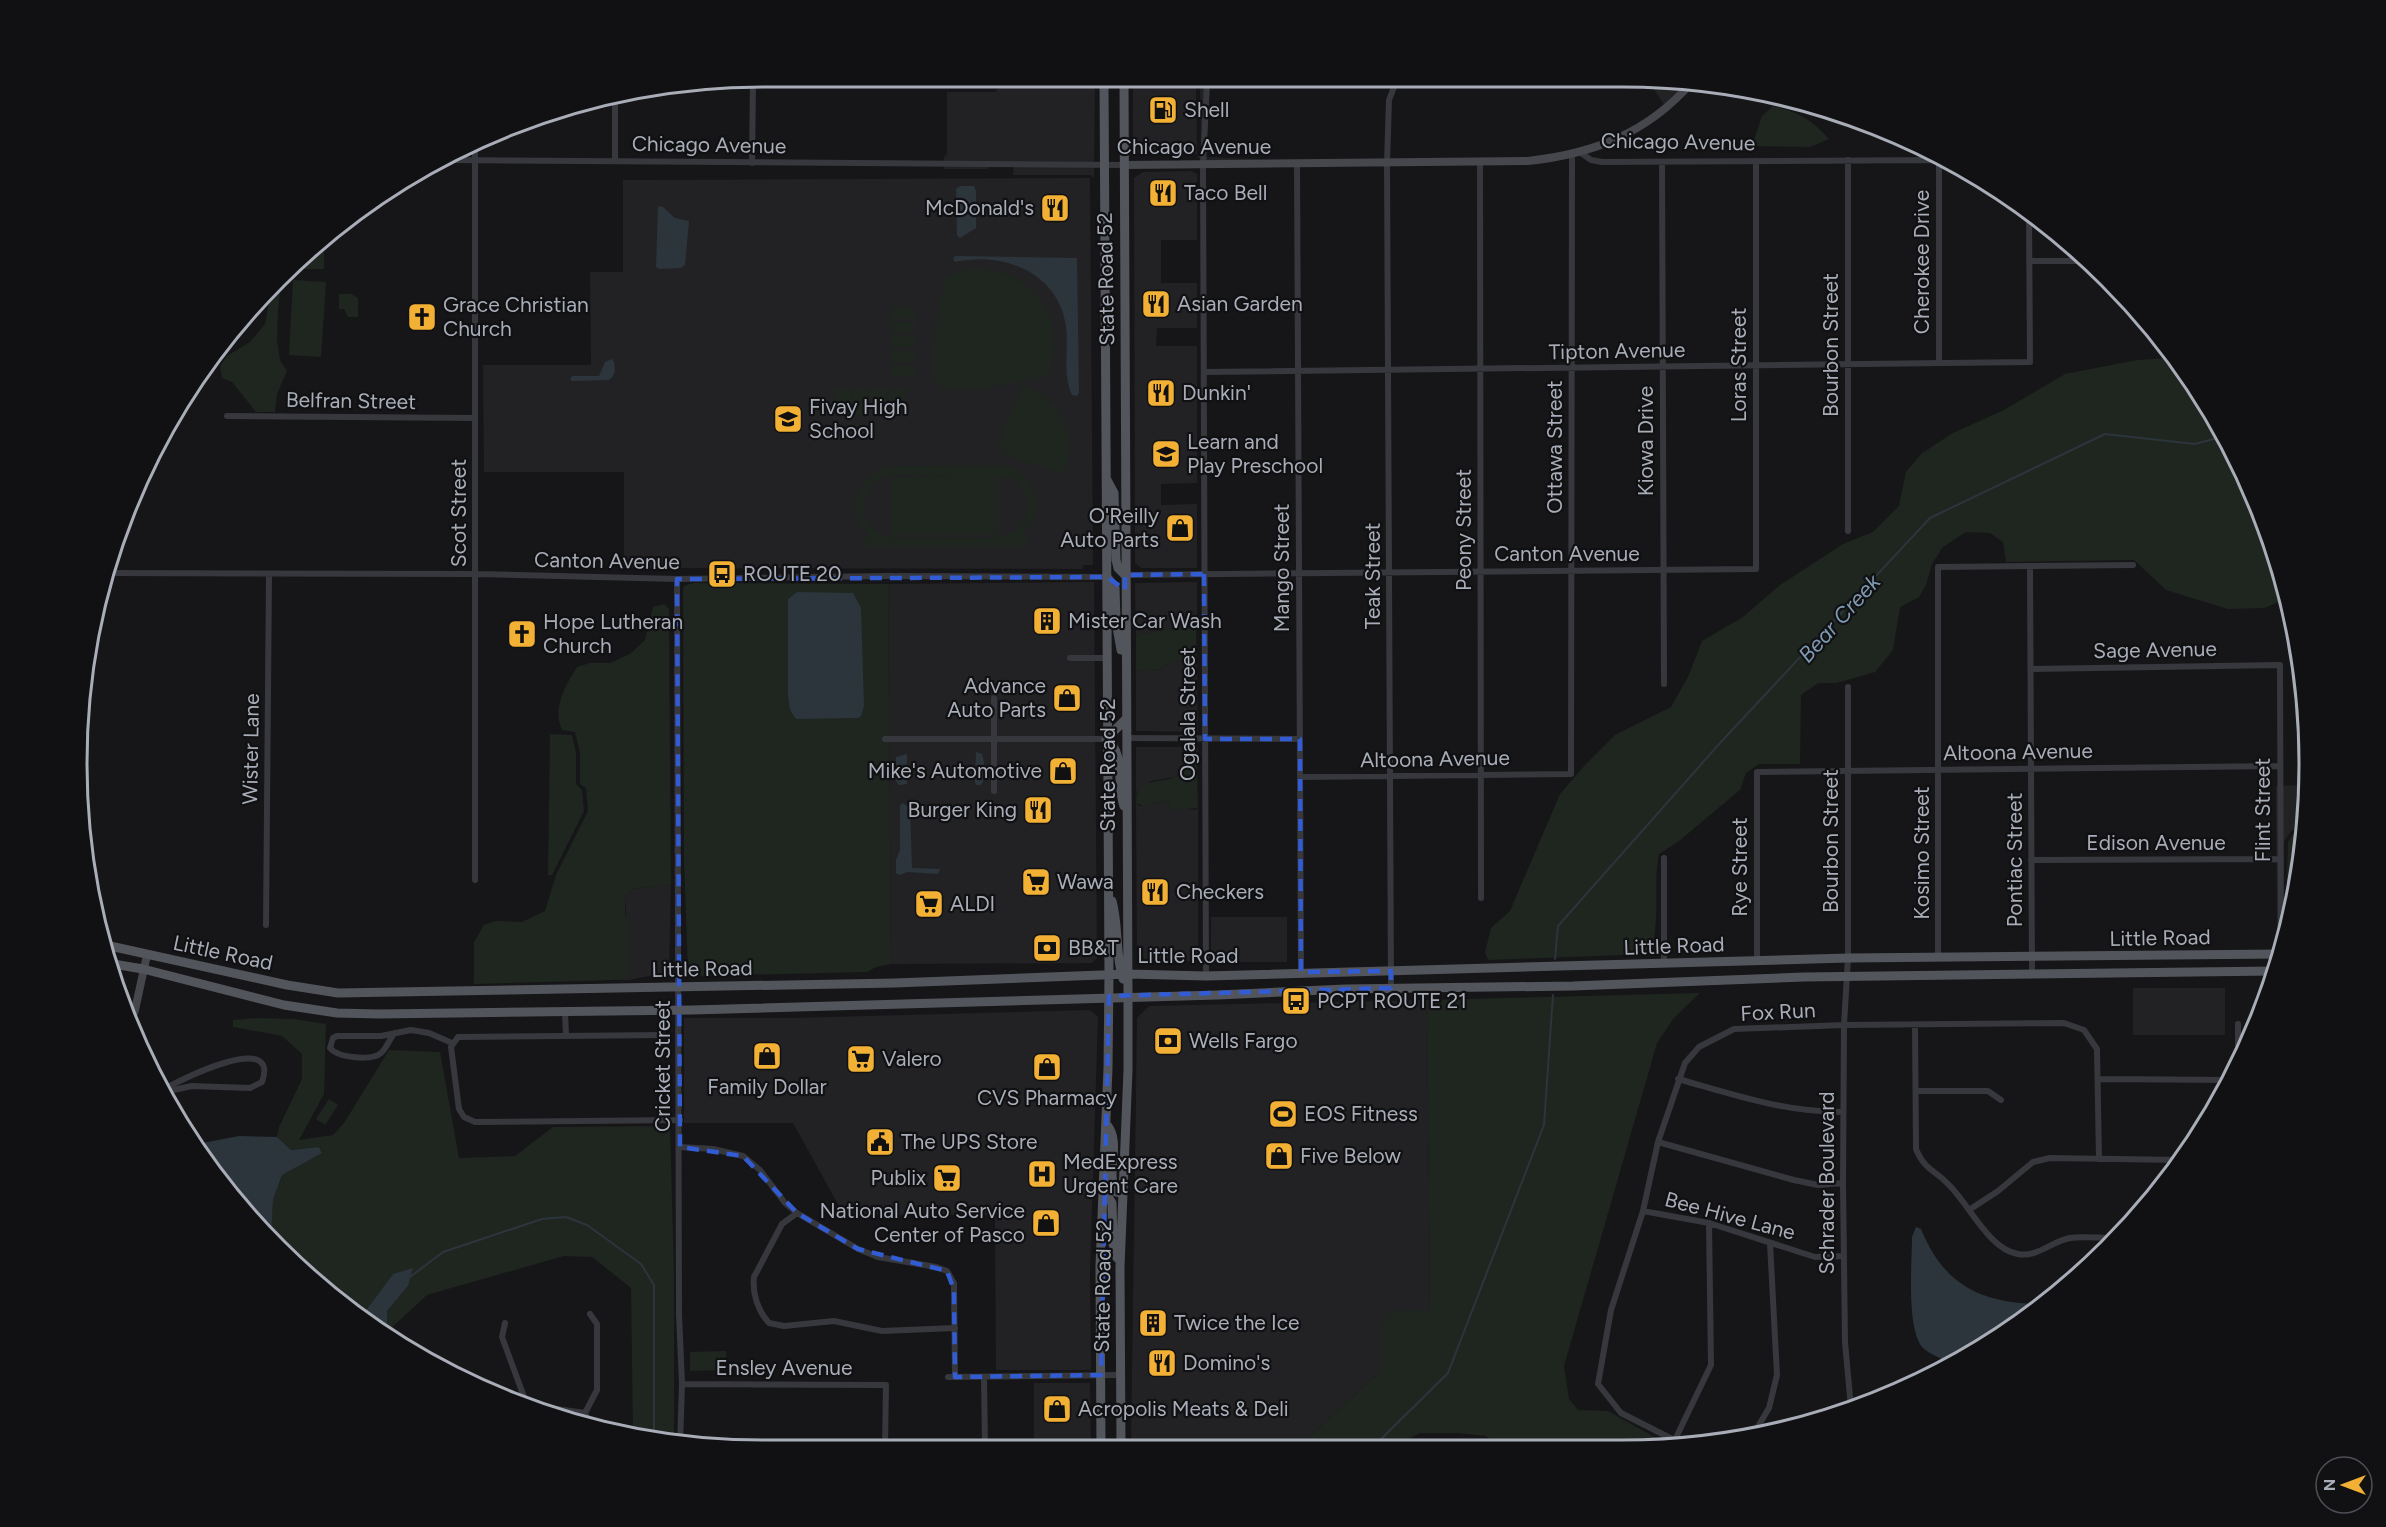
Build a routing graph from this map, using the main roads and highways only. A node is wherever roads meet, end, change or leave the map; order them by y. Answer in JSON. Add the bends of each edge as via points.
{"nodes":[{"id":1,"x":1104,"y":87,"type":"edge"},
{"id":2,"x":1124,"y":87,"type":"edge"},
{"id":3,"x":1106,"y":478,"type":"junction"},
{"id":4,"x":1125,"y":575,"type":"junction"},
{"id":5,"x":1107,"y":577,"type":"junction"},
{"id":6,"x":1126,"y":679,"type":"junction"},
{"id":7,"x":1126,"y":719,"type":"junction"},
{"id":8,"x":1106,"y":739,"type":"junction"},
{"id":9,"x":1127,"y":814,"type":"junction"},
{"id":10,"x":1108,"y":889,"type":"junction"},
{"id":11,"x":112,"y":947,"type":"edge"},
{"id":12,"x":2271,"y":954,"type":"edge"},
{"id":13,"x":118,"y":965,"type":"edge"},
{"id":14,"x":2266,"y":971,"type":"edge"},
{"id":15,"x":1125,"y":974,"type":"junction"},
{"id":16,"x":1109,"y":975,"type":"junction"},
{"id":17,"x":1109,"y":996,"type":"junction"},
{"id":18,"x":1128,"y":996,"type":"junction"},
{"id":19,"x":1106,"y":1123,"type":"junction"},
{"id":20,"x":1123,"y":1194,"type":"junction"},
{"id":21,"x":1102,"y":1196,"type":"junction"},
{"id":22,"x":1120,"y":1262,"type":"junction"},
{"id":23,"x":1101,"y":1440,"type":"edge"},
{"id":24,"x":1120,"y":1440,"type":"edge"}],
"edges":[{"from":1,"to":3,"type":"main road","name":"State Road 52"},
{"from":2,"to":4,"type":"main road","name":"State Road 52"},
{"from":3,"to":4,"type":"main road","via":[[1114,493],[1116,560]]},
{"from":3,"to":5,"type":"main road","name":"State Road 52"},
{"from":4,"to":6,"type":"main road","name":"State Road 52"},
{"from":5,"to":6,"type":"main road","via":[[1115,587],[1116,621]]},
{"from":5,"to":8,"type":"main road","name":"State Road 52"},
{"from":6,"to":7,"type":"main road","name":"State Road 52"},
{"from":7,"to":8,"type":"main road"},
{"from":7,"to":9,"type":"main road","name":"State Road 52"},
{"from":8,"to":9,"type":"main road","via":[[1114,743],[1120,798]]},
{"from":8,"to":10,"type":"main road","name":"State Road 52"},
{"from":9,"to":15,"type":"main road","name":"State Road 52"},
{"from":10,"to":15,"type":"main road","via":[[1116,916],[1118,961]]},
{"from":10,"to":16,"type":"main road","name":"State Road 52"},
{"from":11,"to":16,"type":"main road","name":"Little Road","via":[[338,993],[898,983]]},
{"from":12,"to":15,"type":"main road","name":"Little Road","via":[[1848,958],[1206,976]]},
{"from":13,"to":17,"type":"main road","name":"Little Road","via":[[284,1005],[337,1013],[680,1010]]},
{"from":14,"to":18,"type":"main road","name":"Little Road","via":[[1845,977]]},
{"from":15,"to":16,"type":"main road","name":"Little Road"},
{"from":15,"to":18,"type":"main road","name":"State Road 52"},
{"from":16,"to":17,"type":"main road","name":"State Road 52"},
{"from":17,"to":18,"type":"main road","name":"Little Road"},
{"from":17,"to":19,"type":"main road","name":"State Road 52"},
{"from":18,"to":20,"type":"main road","name":"State Road 52"},
{"from":19,"to":20,"type":"main road","via":[[1113,1138],[1112,1182],[1116,1192]]},
{"from":19,"to":21,"type":"main road","name":"State Road 52"},
{"from":20,"to":22,"type":"main road","name":"State Road 52"},
{"from":21,"to":22,"type":"main road","via":[[1112,1203],[1113,1244]]},
{"from":21,"to":23,"type":"main road","name":"State Road 52"},
{"from":22,"to":24,"type":"main road","name":"State Road 52"}]}
